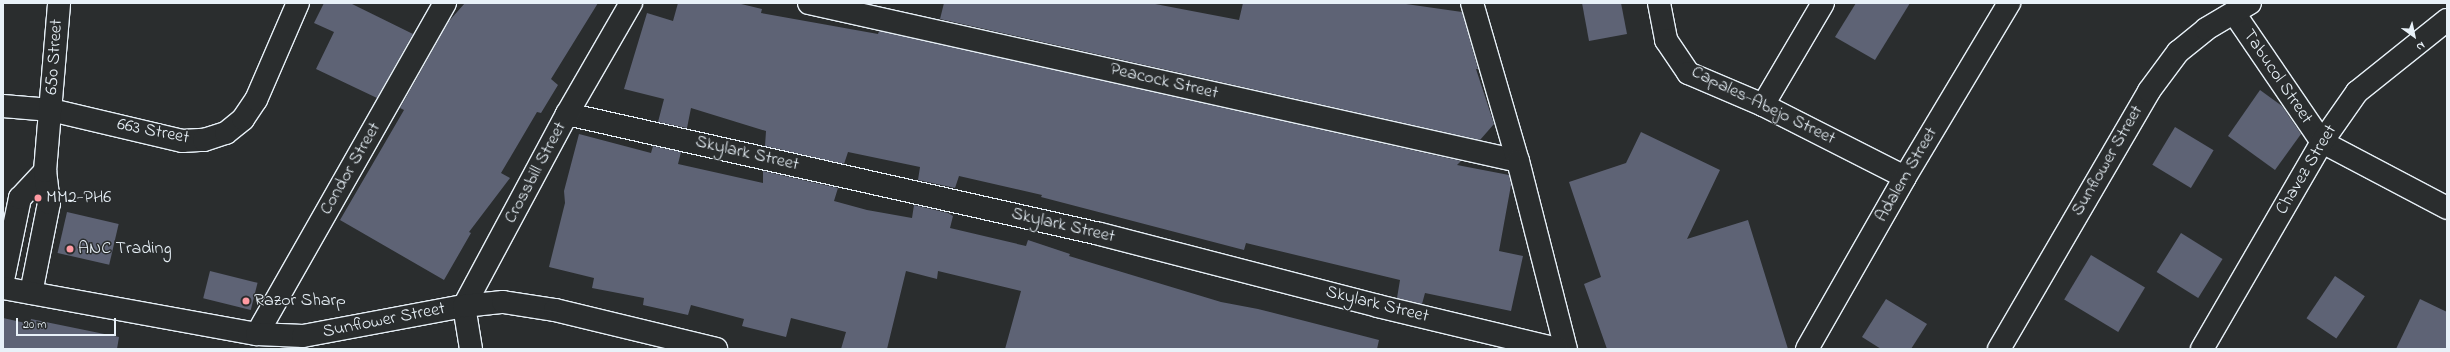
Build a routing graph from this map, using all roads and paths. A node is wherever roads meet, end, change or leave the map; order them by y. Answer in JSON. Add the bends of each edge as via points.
{"nodes":[{"id":1,"x":59,"y":3,"type":"edge"},
{"id":2,"x":298,"y":3,"type":"edge"},
{"id":3,"x":445,"y":3,"type":"edge"},
{"id":4,"x":631,"y":3,"type":"edge"},
{"id":5,"x":810,"y":3,"type":"edge"},
{"id":6,"x":1472,"y":3,"type":"edge"},
{"id":7,"x":1659,"y":3,"type":"edge"},
{"id":8,"x":1823,"y":3,"type":"edge"},
{"id":9,"x":2009,"y":3,"type":"edge"},
{"id":10,"x":2242,"y":8,"type":"edge"},
{"id":11,"x":2447,"y":20,"type":"edge"},
{"id":12,"x":1763,"y":105,"type":"junction"},
{"id":13,"x":3,"y":106,"type":"edge"},
{"id":14,"x":51,"y":110,"type":"junction"},
{"id":15,"x":567,"y":114,"type":"junction"},
{"id":16,"x":2322,"y":142,"type":"junction"},
{"id":17,"x":1518,"y":161,"type":"junction"},
{"id":18,"x":45,"y":171,"type":"junction"},
{"id":19,"x":1905,"y":177,"type":"junction"},
{"id":20,"x":2447,"y":208,"type":"edge"},
{"id":21,"x":3,"y":280,"type":"edge"},
{"id":22,"x":3,"y":288,"type":"edge"},
{"id":23,"x":31,"y":293,"type":"junction"},
{"id":24,"x":464,"y":306,"type":"junction"},
{"id":25,"x":257,"y":334,"type":"junction"},
{"id":26,"x":302,"y":343,"type":"edge"},
{"id":27,"x":471,"y":349,"type":"edge"},
{"id":28,"x":716,"y":349,"type":"edge"},
{"id":29,"x":1556,"y":349,"type":"edge"},
{"id":30,"x":1566,"y":349,"type":"edge"},
{"id":31,"x":1807,"y":349,"type":"edge"},
{"id":32,"x":1999,"y":349,"type":"edge"},
{"id":33,"x":2202,"y":349,"type":"edge"}],
"edges":[{"from":1,"to":14,"type":"street","name":"650 Street"},
{"from":2,"to":14,"type":"street","name":"663 Street","via":[[256,100],[243,119],[226,133],[204,140],[182,141]]},
{"from":3,"to":25,"type":"street","name":"Condor Street"},
{"from":4,"to":15,"type":"street","name":"Crossbill Street"},
{"from":5,"to":17,"type":"street","name":"Peacock Street"},
{"from":6,"to":17,"type":"street"},
{"from":7,"to":12,"type":"street","name":"Capales-Abejo Street","via":[[1666,40],[1688,73]]},
{"from":8,"to":12,"type":"street"},
{"from":9,"to":19,"type":"street","name":"Adalem Street"},
{"from":10,"to":16,"type":"street","name":"Tabucol Street"},
{"from":10,"to":32,"type":"street","name":"Sunflower Street","via":[[2206,29],[2178,52],[2149,91]]},
{"from":11,"to":16,"type":"street","name":"Chavez Street","via":[[2357,92]]},
{"from":12,"to":19,"type":"street","name":"Capales-Abejo Street"},
{"from":13,"to":14,"type":"street","name":"663 Street"},
{"from":14,"to":18,"type":"street","name":"650 Street"},
{"from":15,"to":24,"type":"street","name":"Crossbill Street"},
{"from":15,"to":29,"type":"street","name":"Skylark Street","via":[[1100,234]]},
{"from":16,"to":20,"type":"street","name":"Tabucol Street"},
{"from":16,"to":33,"type":"street","name":"Chavez Street"},
{"from":17,"to":30,"type":"street"},
{"from":18,"to":21,"type":"street","via":[[20,198]]},
{"from":18,"to":23,"type":"street","name":"650 Street","via":[[49,203]]},
{"from":19,"to":31,"type":"street","name":"Adalem Street"},
{"from":22,"to":23,"type":"street","name":"Sunflower Street"},
{"from":23,"to":25,"type":"street","name":"Sunflower Street"},
{"from":24,"to":26,"type":"street","name":"Sunflower Street"},
{"from":24,"to":27,"type":"street"},
{"from":24,"to":28,"type":"street","name":"Sunflower Street","via":[[503,302],[554,310]]},
{"from":25,"to":26,"type":"street","name":"Sunflower Street"}]}
